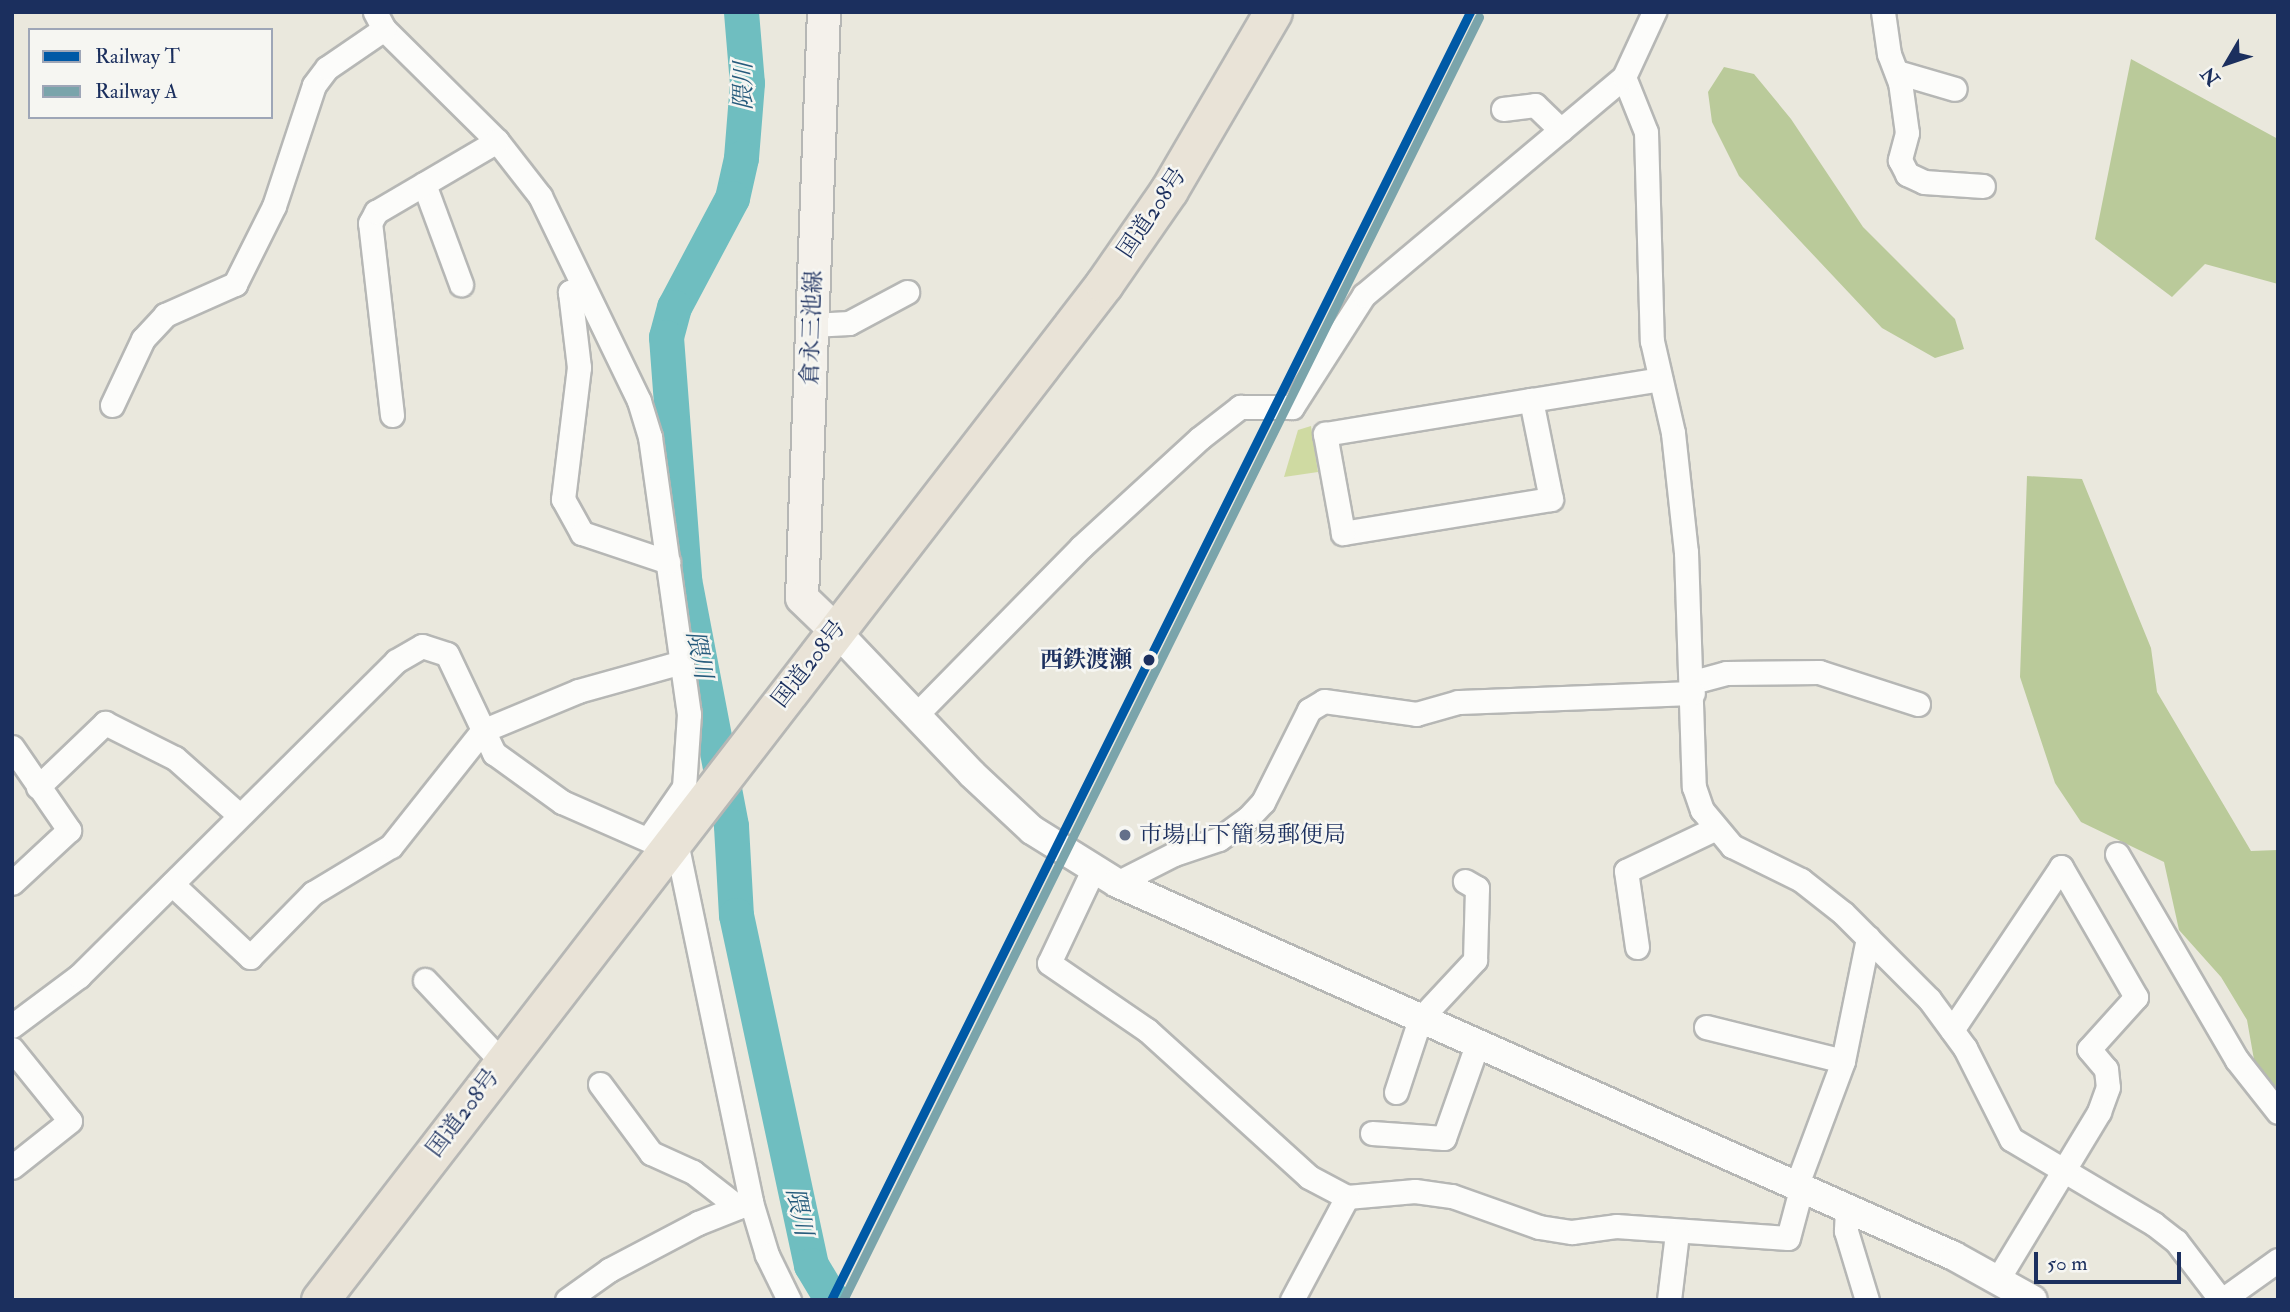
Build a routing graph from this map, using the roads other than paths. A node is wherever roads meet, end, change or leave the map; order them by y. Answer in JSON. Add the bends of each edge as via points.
{"nodes":[{"id":1,"x":824,"y":12,"type":"edge"},
{"id":2,"x":1273,"y":12,"type":"edge"},
{"id":3,"x":1654,"y":12,"type":"edge"},
{"id":4,"x":1883,"y":12,"type":"edge"},
{"id":5,"x":380,"y":21,"type":"edge"},
{"id":6,"x":1897,"y":72,"type":"junction"},
{"id":7,"x":1624,"y":77,"type":"junction"},
{"id":8,"x":1955,"y":89,"type":"dead end"},
{"id":9,"x":1503,"y":109,"type":"dead end"},
{"id":10,"x":1561,"y":130,"type":"junction"},
{"id":11,"x":498,"y":141,"type":"junction"},
{"id":12,"x":424,"y":184,"type":"junction"},
{"id":13,"x":1983,"y":186,"type":"dead end"},
{"id":14,"x":461,"y":284,"type":"dead end"},
{"id":15,"x":581,"y":288,"type":"junction"},
{"id":16,"x":907,"y":292,"type":"dead end"},
{"id":17,"x":812,"y":325,"type":"junction"},
{"id":18,"x":1660,"y":379,"type":"junction"},
{"id":19,"x":1531,"y":400,"type":"junction"},
{"id":20,"x":112,"y":405,"type":"dead end"},
{"id":21,"x":393,"y":415,"type":"dead end"},
{"id":22,"x":668,"y":562,"type":"junction"},
{"id":23,"x":835,"y":630,"type":"junction"},
{"id":24,"x":682,"y":662,"type":"junction"},
{"id":25,"x":1693,"y":688,"type":"junction"},
{"id":26,"x":1918,"y":704,"type":"dead end"},
{"id":27,"x":915,"y":716,"type":"junction"},
{"id":28,"x":482,"y":731,"type":"junction"},
{"id":29,"x":12,"y":747,"type":"edge"},
{"id":30,"x":38,"y":787,"type":"junction"},
{"id":31,"x":239,"y":815,"type":"junction"},
{"id":32,"x":1714,"y":829,"type":"junction"},
{"id":33,"x":667,"y":838,"type":"junction"},
{"id":34,"x":2117,"y":854,"type":"dead end"},
{"id":35,"x":1106,"y":876,"type":"junction"},
{"id":36,"x":1465,"y":881,"type":"dead end"},
{"id":37,"x":12,"y":883,"type":"edge"},
{"id":38,"x":172,"y":884,"type":"junction"},
{"id":39,"x":1868,"y":938,"type":"junction"},
{"id":40,"x":1637,"y":947,"type":"dead end"},
{"id":41,"x":425,"y":980,"type":"dead end"},
{"id":42,"x":1420,"y":1019,"type":"junction"},
{"id":43,"x":12,"y":1026,"type":"edge"},
{"id":44,"x":1706,"y":1027,"type":"dead end"},
{"id":45,"x":1952,"y":1030,"type":"junction"},
{"id":46,"x":1477,"y":1045,"type":"junction"},
{"id":47,"x":12,"y":1049,"type":"edge"},
{"id":48,"x":1843,"y":1061,"type":"junction"},
{"id":49,"x":502,"y":1062,"type":"junction"},
{"id":50,"x":600,"y":1084,"type":"dead end"},
{"id":51,"x":1396,"y":1092,"type":"dead end"},
{"id":52,"x":2278,"y":1112,"type":"edge"},
{"id":53,"x":1372,"y":1133,"type":"dead end"},
{"id":54,"x":12,"y":1167,"type":"edge"},
{"id":55,"x":2060,"y":1171,"type":"junction"},
{"id":56,"x":1798,"y":1188,"type":"junction"},
{"id":57,"x":1347,"y":1197,"type":"junction"},
{"id":58,"x":745,"y":1204,"type":"junction"},
{"id":59,"x":1847,"y":1209,"type":"junction"},
{"id":60,"x":1677,"y":1233,"type":"junction"},
{"id":61,"x":2278,"y":1260,"type":"edge"},
{"id":62,"x":2001,"y":1287,"type":"edge"},
{"id":63,"x":320,"y":1300,"type":"edge"},
{"id":64,"x":567,"y":1300,"type":"edge"},
{"id":65,"x":789,"y":1300,"type":"edge"},
{"id":66,"x":1292,"y":1300,"type":"edge"},
{"id":67,"x":1669,"y":1300,"type":"edge"},
{"id":68,"x":1867,"y":1300,"type":"edge"},
{"id":69,"x":2034,"y":1300,"type":"edge"},
{"id":70,"x":2221,"y":1300,"type":"edge"}],
"edges":[{"from":1,"to":17,"type":"main road","name":"倉永三池線"},
{"from":2,"to":23,"type":"highway","name":"国道208号","via":[[1218,112],[1118,263],[954,482]]},
{"from":3,"to":7,"type":"street"},
{"from":4,"to":6,"type":"street"},
{"from":5,"to":11,"type":"street"},
{"from":5,"to":20,"type":"street","via":[[314,85],[274,206],[235,284],[165,315],[143,339]]},
{"from":6,"to":8,"type":"street"},
{"from":6,"to":13,"type":"street","via":[[1907,132],[1899,160],[1907,174],[1924,182]]},
{"from":7,"to":10,"type":"street"},
{"from":7,"to":18,"type":"street","via":[[1646,132],[1652,341]]},
{"from":9,"to":10,"type":"street","via":[[1535,105]]},
{"from":10,"to":27,"type":"street","via":[[1364,295],[1292,407],[1240,407],[1183,452],[1081,547]]},
{"from":11,"to":12,"type":"street"},
{"from":11,"to":15,"type":"street","via":[[540,196]]},
{"from":12,"to":14,"type":"street"},
{"from":12,"to":21,"type":"street","via":[[376,212],[370,223]]},
{"from":15,"to":22,"type":"street","via":[[639,401],[650,437]]},
{"from":15,"to":22,"type":"street","via":[[570,292],[579,367],[563,499],[582,533]]},
{"from":16,"to":17,"type":"street","via":[[849,323]]},
{"from":17,"to":23,"type":"main road","name":"倉永三池線","via":[[802,598]]},
{"from":18,"to":19,"type":"street"},
{"from":18,"to":25,"type":"street","via":[[1685,538]]},
{"from":19,"to":19,"type":"street","via":[[1325,434],[1343,533],[1551,499]]},
{"from":22,"to":24,"type":"street"},
{"from":23,"to":27,"type":"street"},
{"from":23,"to":33,"type":"highway","name":"国道208号"},
{"from":24,"to":28,"type":"street","via":[[578,691]]},
{"from":24,"to":33,"type":"street","via":[[689,714],[684,787]]},
{"from":25,"to":26,"type":"street","via":[[1726,673],[1819,672]]},
{"from":25,"to":32,"type":"street","via":[[1694,787]]},
{"from":25,"to":35,"type":"street","via":[[1458,702],[1416,715],[1324,701],[1309,710],[1263,802],[1248,818],[1219,839]]},
{"from":27,"to":35,"type":"street","via":[[1032,830]]},
{"from":28,"to":31,"type":"street","via":[[447,654],[437,647],[409,649]]},
{"from":28,"to":33,"type":"street","via":[[494,753],[562,802]]},
{"from":28,"to":38,"type":"street","via":[[391,846],[313,892],[250,957]]},
{"from":29,"to":30,"type":"street"},
{"from":30,"to":31,"type":"street","via":[[105,723],[175,758]]},
{"from":30,"to":37,"type":"street","via":[[69,830]]},
{"from":31,"to":38,"type":"street"},
{"from":32,"to":39,"type":"street","via":[[1732,846],[1801,880]]},
{"from":32,"to":40,"type":"street","via":[[1626,871]]},
{"from":33,"to":49,"type":"highway","name":"国道208号"},
{"from":33,"to":58,"type":"street"},
{"from":34,"to":52,"type":"street","via":[[2236,1060]]},
{"from":35,"to":42,"type":"street"},
{"from":35,"to":57,"type":"street","via":[[1049,963],[1157,1038],[1309,1177]]},
{"from":36,"to":42,"type":"street","via":[[1477,888],[1475,960]]},
{"from":38,"to":43,"type":"street","via":[[79,976]]},
{"from":39,"to":45,"type":"street","via":[[1929,999]]},
{"from":39,"to":48,"type":"street"},
{"from":41,"to":49,"type":"street"},
{"from":42,"to":46,"type":"street"},
{"from":42,"to":51,"type":"street"},
{"from":44,"to":48,"type":"street"},
{"from":45,"to":55,"type":"street","via":[[2011,1139]]},
{"from":45,"to":55,"type":"street","via":[[2061,867],[2136,997],[2089,1049],[2106,1069],[2108,1087],[2099,1112]]},
{"from":46,"to":53,"type":"street","via":[[1444,1138]]},
{"from":46,"to":56,"type":"street"},
{"from":47,"to":54,"type":"street","via":[[71,1121]]},
{"from":48,"to":56,"type":"street"},
{"from":49,"to":63,"type":"highway","name":"国道208号"},
{"from":50,"to":58,"type":"street","via":[[651,1153]]},
{"from":55,"to":62,"type":"street"},
{"from":55,"to":70,"type":"street","via":[[2176,1241]]},
{"from":56,"to":59,"type":"street"},
{"from":56,"to":60,"type":"street","via":[[1788,1238]]},
{"from":57,"to":60,"type":"street","via":[[1415,1191],[1452,1196],[1539,1227],[1572,1232],[1616,1226]]},
{"from":57,"to":66,"type":"street"},
{"from":58,"to":64,"type":"street","via":[[609,1270]]},
{"from":58,"to":65,"type":"street"},
{"from":59,"to":62,"type":"street"},
{"from":59,"to":68,"type":"street","via":[[1846,1231]]},
{"from":60,"to":67,"type":"street"},
{"from":61,"to":70,"type":"street"},
{"from":62,"to":69,"type":"street"}]}
